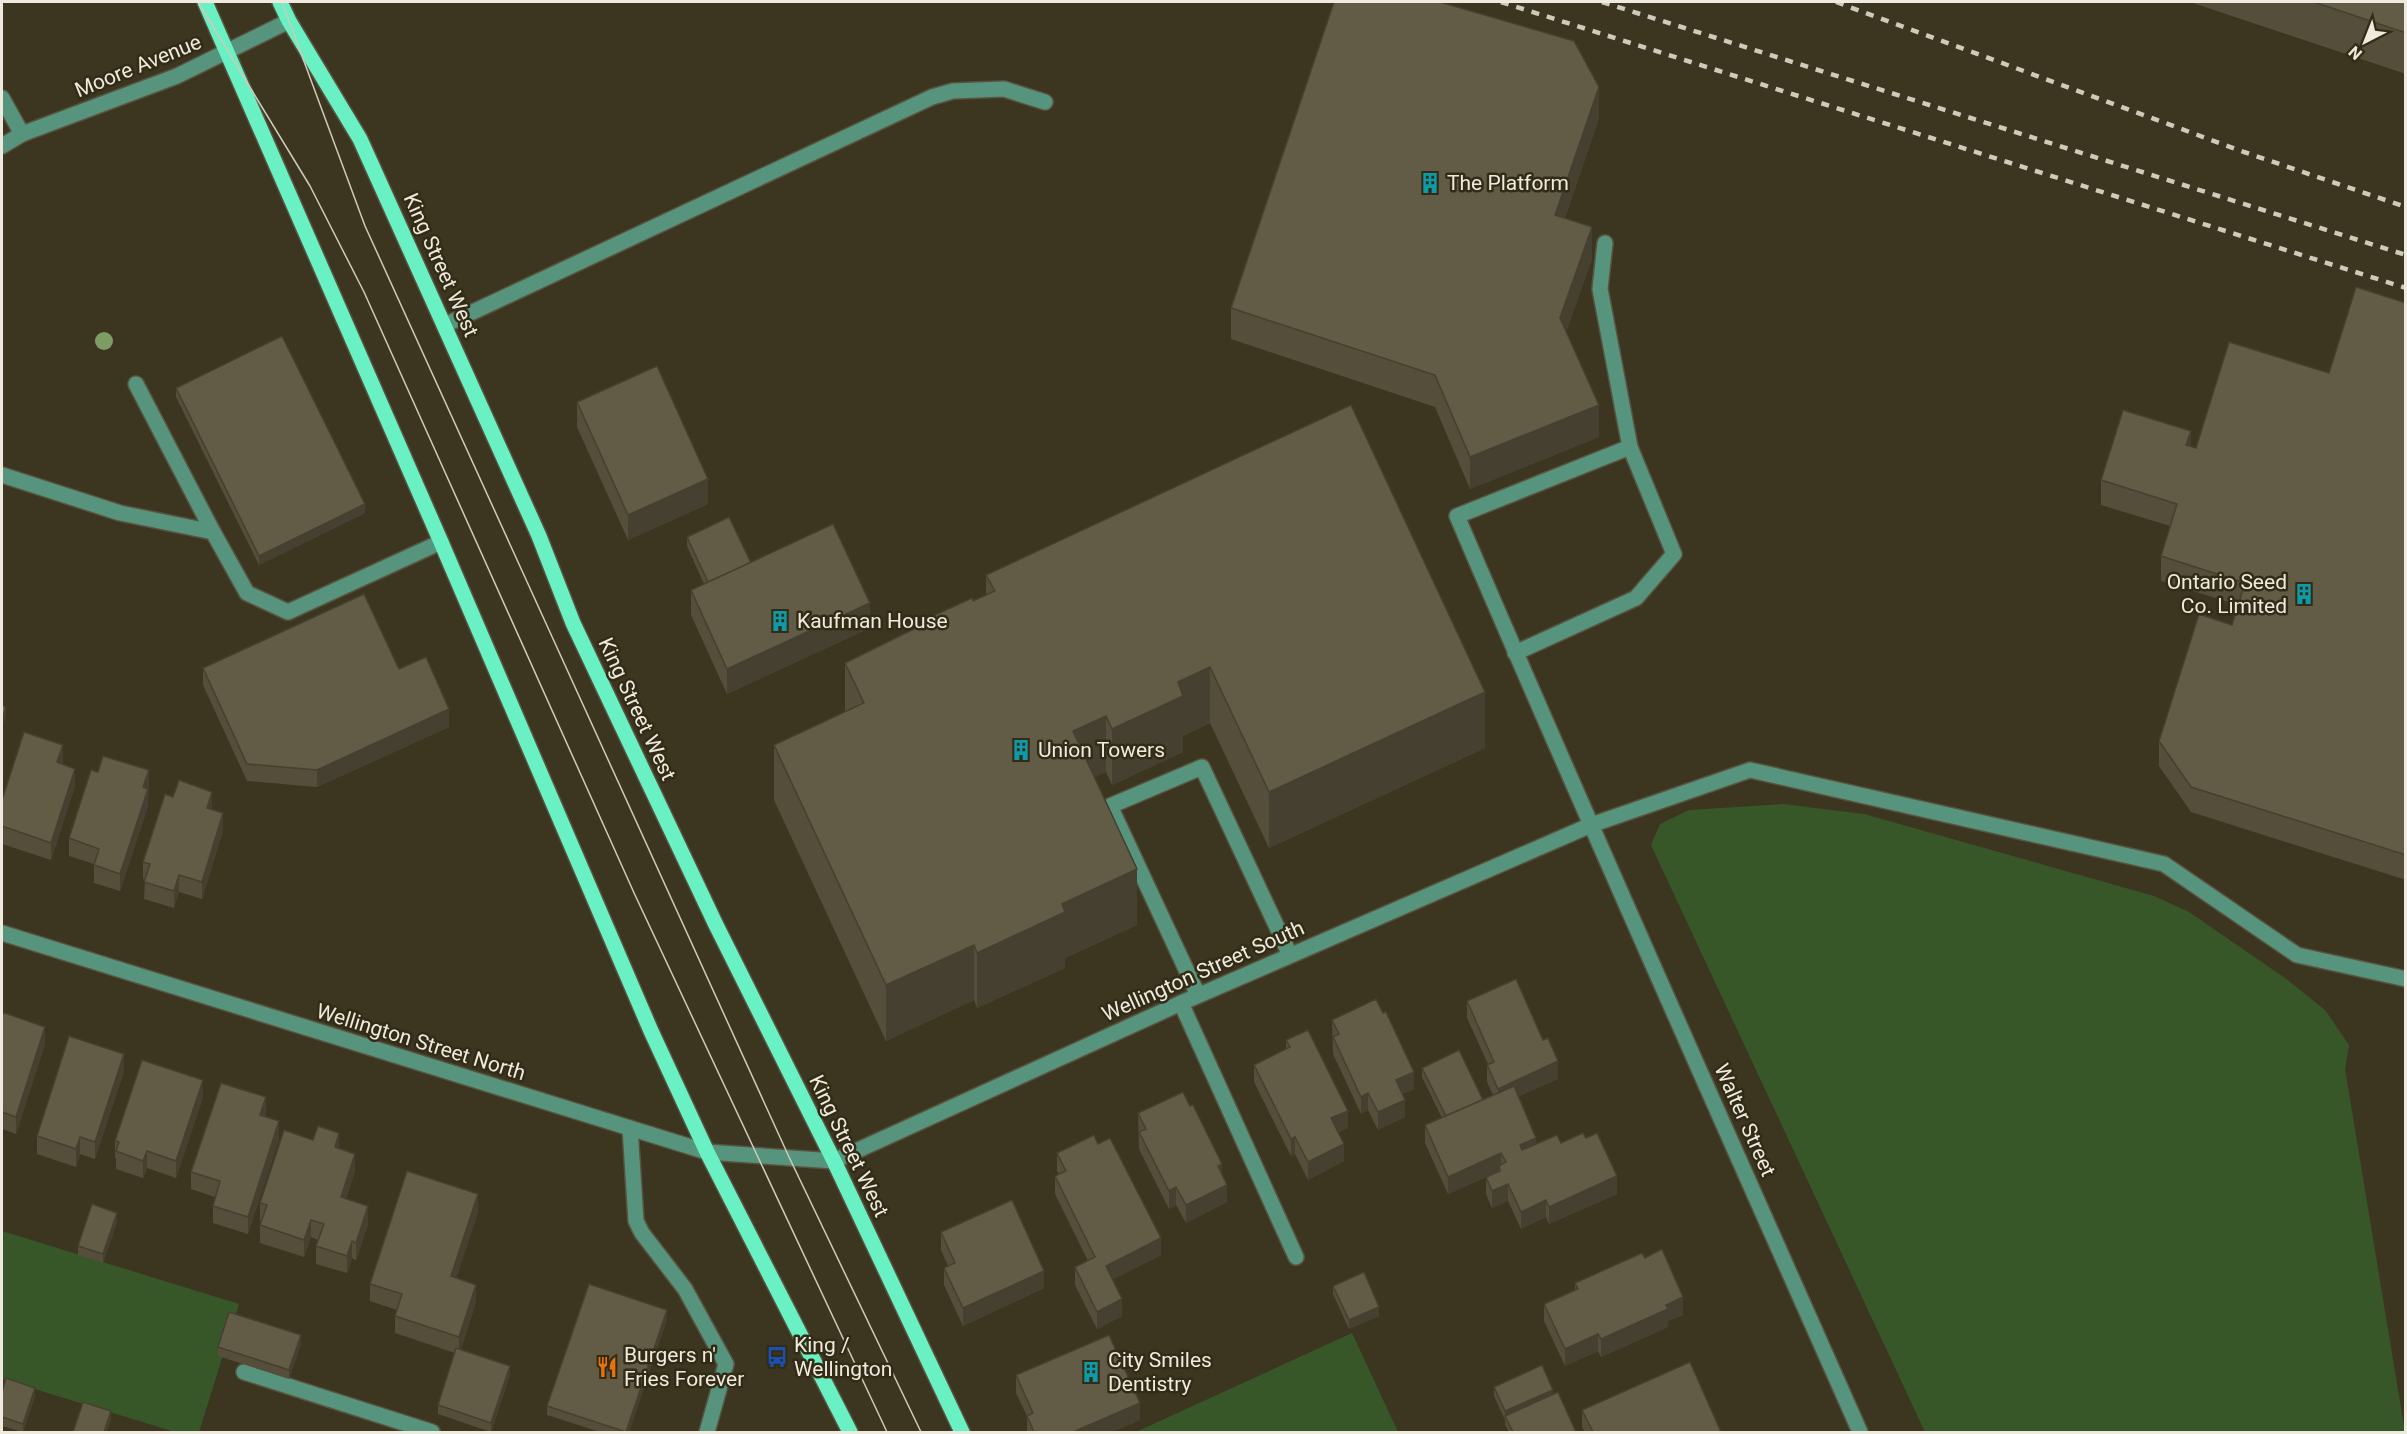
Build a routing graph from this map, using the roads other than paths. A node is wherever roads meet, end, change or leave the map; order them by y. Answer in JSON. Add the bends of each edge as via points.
{"nodes":[{"id":1,"x":205,"y":2,"type":"edge"},
{"id":2,"x":280,"y":2,"type":"edge"},
{"id":3,"x":289,"y":21,"type":"junction"},
{"id":4,"x":228,"y":52,"type":"junction"},
{"id":5,"x":2,"y":98,"type":"edge"},
{"id":6,"x":1045,"y":102,"type":"dead end"},
{"id":7,"x":22,"y":134,"type":"junction"},
{"id":8,"x":2,"y":146,"type":"edge"},
{"id":9,"x":1605,"y":243,"type":"dead end"},
{"id":10,"x":445,"y":325,"type":"junction"},
{"id":11,"x":136,"y":384,"type":"dead end"},
{"id":12,"x":1630,"y":447,"type":"junction"},
{"id":13,"x":2,"y":475,"type":"edge"},
{"id":14,"x":213,"y":532,"type":"junction"},
{"id":15,"x":441,"y":542,"type":"junction"},
{"id":16,"x":1515,"y":653,"type":"junction"},
{"id":17,"x":1591,"y":825,"type":"junction"},
{"id":18,"x":2,"y":933,"type":"edge"},
{"id":19,"x":1290,"y":956,"type":"junction"},
{"id":20,"x":2406,"y":979,"type":"edge"},
{"id":21,"x":1198,"y":995,"type":"junction"},
{"id":22,"x":1181,"y":1002,"type":"junction"},
{"id":23,"x":630,"y":1128,"type":"junction"},
{"id":24,"x":707,"y":1152,"type":"junction"},
{"id":25,"x":834,"y":1161,"type":"junction"},
{"id":26,"x":1296,"y":1257,"type":"dead end"},
{"id":27,"x":244,"y":1372,"type":"dead end"},
{"id":28,"x":432,"y":1432,"type":"edge"},
{"id":29,"x":707,"y":1432,"type":"edge"},
{"id":30,"x":850,"y":1432,"type":"edge"},
{"id":31,"x":962,"y":1432,"type":"edge"},
{"id":32,"x":1860,"y":1432,"type":"edge"}],
"edges":[{"from":1,"to":4,"type":"main road"},
{"from":2,"to":3,"type":"main road","name":"King Street West"},
{"from":3,"to":4,"type":"street","name":"Moore Avenue"},
{"from":3,"to":10,"type":"main road","name":"King Street West","via":[[360,139]]},
{"from":4,"to":7,"type":"street","name":"Moore Avenue","via":[[177,76]]},
{"from":4,"to":15,"type":"main road"},
{"from":5,"to":7,"type":"street"},
{"from":6,"to":10,"type":"street","via":[[1004,89],[953,91],[932,97]]},
{"from":7,"to":8,"type":"street","name":"Moore Avenue"},
{"from":9,"to":12,"type":"street","via":[[1600,289]]},
{"from":10,"to":25,"type":"main road","name":"King Street West","via":[[539,536],[573,623],[716,925]]},
{"from":11,"to":14,"type":"street"},
{"from":12,"to":16,"type":"street","via":[[1674,554],[1636,598]]},
{"from":12,"to":16,"type":"street","name":"Walter Street","via":[[1457,516]]},
{"from":13,"to":14,"type":"street","via":[[120,513]]},
{"from":14,"to":15,"type":"street","via":[[247,593],[288,612]]},
{"from":15,"to":24,"type":"main road"},
{"from":16,"to":17,"type":"street","name":"Walter Street"},
{"from":17,"to":19,"type":"street","name":"Wellington Street South"},
{"from":17,"to":20,"type":"street","name":"Wellington Street South","via":[[1750,770],[2164,864],[2297,955]]},
{"from":17,"to":32,"type":"street","name":"Walter Street"},
{"from":18,"to":23,"type":"street","name":"Wellington Street North"},
{"from":19,"to":21,"type":"street","name":"Wellington Street South"},
{"from":19,"to":21,"type":"street","via":[[1202,767],[1110,806]]},
{"from":21,"to":22,"type":"street","name":"Wellington Street South"},
{"from":22,"to":25,"type":"street","name":"Wellington Street South"},
{"from":22,"to":26,"type":"street"},
{"from":23,"to":24,"type":"street","name":"Wellington Street North"},
{"from":23,"to":29,"type":"street","via":[[636,1221],[685,1289],[726,1364]]},
{"from":24,"to":25,"type":"street","name":"Wellington Street North"},
{"from":24,"to":30,"type":"main road"},
{"from":25,"to":31,"type":"main road","name":"King Street West"},
{"from":27,"to":28,"type":"street"}]}
